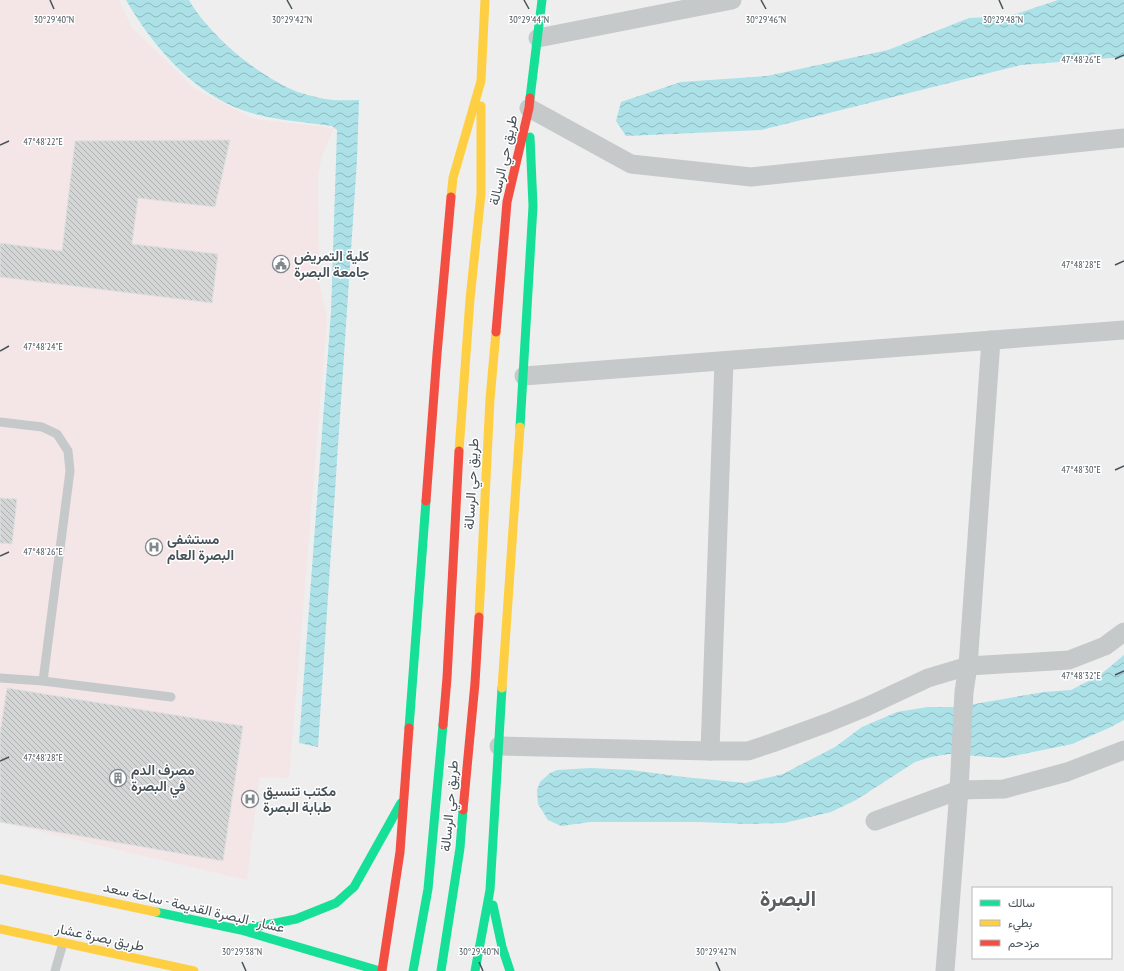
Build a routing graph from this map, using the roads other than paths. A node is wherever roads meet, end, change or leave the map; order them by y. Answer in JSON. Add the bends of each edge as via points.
{"nodes":[{"id":1,"x":485,"y":0,"type":"edge"},
{"id":2,"x":542,"y":0,"type":"edge"},
{"id":3,"x":732,"y":0,"type":"edge"},
{"id":4,"x":538,"y":38,"type":"junction"},
{"id":5,"x":481,"y":81,"type":"junction"},
{"id":6,"x":528,"y":108,"type":"junction"},
{"id":7,"x":1124,"y":138,"type":"edge"},
{"id":8,"x":1124,"y":330,"type":"edge"},
{"id":9,"x":991,"y":340,"type":"junction"},
{"id":10,"x":724,"y":361,"type":"junction"},
{"id":11,"x":524,"y":376,"type":"junction"},
{"id":12,"x":0,"y":422,"type":"edge"},
{"id":13,"x":1124,"y":632,"type":"edge"},
{"id":14,"x":968,"y":666,"type":"junction"},
{"id":15,"x":0,"y":678,"type":"edge"},
{"id":16,"x":43,"y":681,"type":"junction"},
{"id":17,"x":171,"y":697,"type":"dead end"},
{"id":18,"x":499,"y":746,"type":"junction"},
{"id":19,"x":1124,"y":750,"type":"edge"},
{"id":20,"x":710,"y":751,"type":"junction"},
{"id":21,"x":959,"y":790,"type":"junction"},
{"id":22,"x":405,"y":795,"type":"junction"},
{"id":23,"x":875,"y":821,"type":"dead end"},
{"id":24,"x":0,"y":879,"type":"edge"},
{"id":25,"x":490,"y":890,"type":"junction"},
{"id":26,"x":0,"y":929,"type":"edge"},
{"id":27,"x":241,"y":930,"type":"junction"},
{"id":28,"x":62,"y":943,"type":"junction"},
{"id":29,"x":55,"y":971,"type":"edge"},
{"id":30,"x":194,"y":971,"type":"edge"},
{"id":31,"x":381,"y":971,"type":"edge"},
{"id":32,"x":414,"y":971,"type":"edge"},
{"id":33,"x":441,"y":971,"type":"edge"},
{"id":34,"x":474,"y":971,"type":"edge"},
{"id":35,"x":510,"y":971,"type":"edge"},
{"id":36,"x":945,"y":971,"type":"edge"}],
"edges":[{"from":1,"to":5,"type":"main road","name":"طريق حي الرسالة"},
{"from":2,"to":4,"type":"main road","name":"طريق حي الرسالة"},
{"from":3,"to":4,"type":"street"},
{"from":4,"to":6,"type":"main road","name":"طريق حي الرسالة"},
{"from":5,"to":22,"type":"main road","name":"طريق حي الرسالة","via":[[453,178],[437,354]]},
{"from":5,"to":32,"type":"main road","name":"طريق حي الرسالة","via":[[481,194],[470,299],[456,492],[447,678],[428,889]]},
{"from":6,"to":7,"type":"street","via":[[631,164],[751,177]]},
{"from":6,"to":11,"type":"main road","via":[[533,206]]},
{"from":6,"to":33,"type":"main road","name":"طريق حي الرسالة","via":[[507,202],[490,399],[475,683],[460,848]]},
{"from":8,"to":9,"type":"street"},
{"from":9,"to":10,"type":"street"},
{"from":9,"to":14,"type":"street"},
{"from":10,"to":11,"type":"street"},
{"from":10,"to":20,"type":"street"},
{"from":11,"to":18,"type":"main road"},
{"from":12,"to":16,"type":"lane","via":[[42,427],[57,434],[68,451],[70,471]]},
{"from":13,"to":14,"type":"street","via":[[1105,646],[1069,660]]},
{"from":14,"to":20,"type":"street","via":[[928,678],[859,710],[772,744],[748,751]]},
{"from":14,"to":21,"type":"street","via":[[964,692]]},
{"from":15,"to":16,"type":"lane"},
{"from":16,"to":17,"type":"lane"},
{"from":18,"to":20,"type":"street"},
{"from":18,"to":25,"type":"main road"},
{"from":19,"to":21,"type":"street","via":[[1067,772],[1004,789]]},
{"from":21,"to":23,"type":"street"},
{"from":21,"to":36,"type":"street"},
{"from":22,"to":27,"type":"main road","via":[[358,881],[336,903],[296,919]]},
{"from":22,"to":31,"type":"main road","name":"طريق حي الرسالة","via":[[400,852]]},
{"from":24,"to":27,"type":"main road","name":"عشار - البصرة القديمة - ساحة سعد"},
{"from":25,"to":34,"type":"main road"},
{"from":25,"to":35,"type":"main road","via":[[498,937]]},
{"from":26,"to":28,"type":"main road","name":"طريق بصرة عشار"},
{"from":27,"to":31,"type":"main road","name":"عشار - البصرة القديمة - ساحة سعد"},
{"from":28,"to":29,"type":"lane"},
{"from":28,"to":30,"type":"main road","name":"طريق بصرة عشار"}]}
